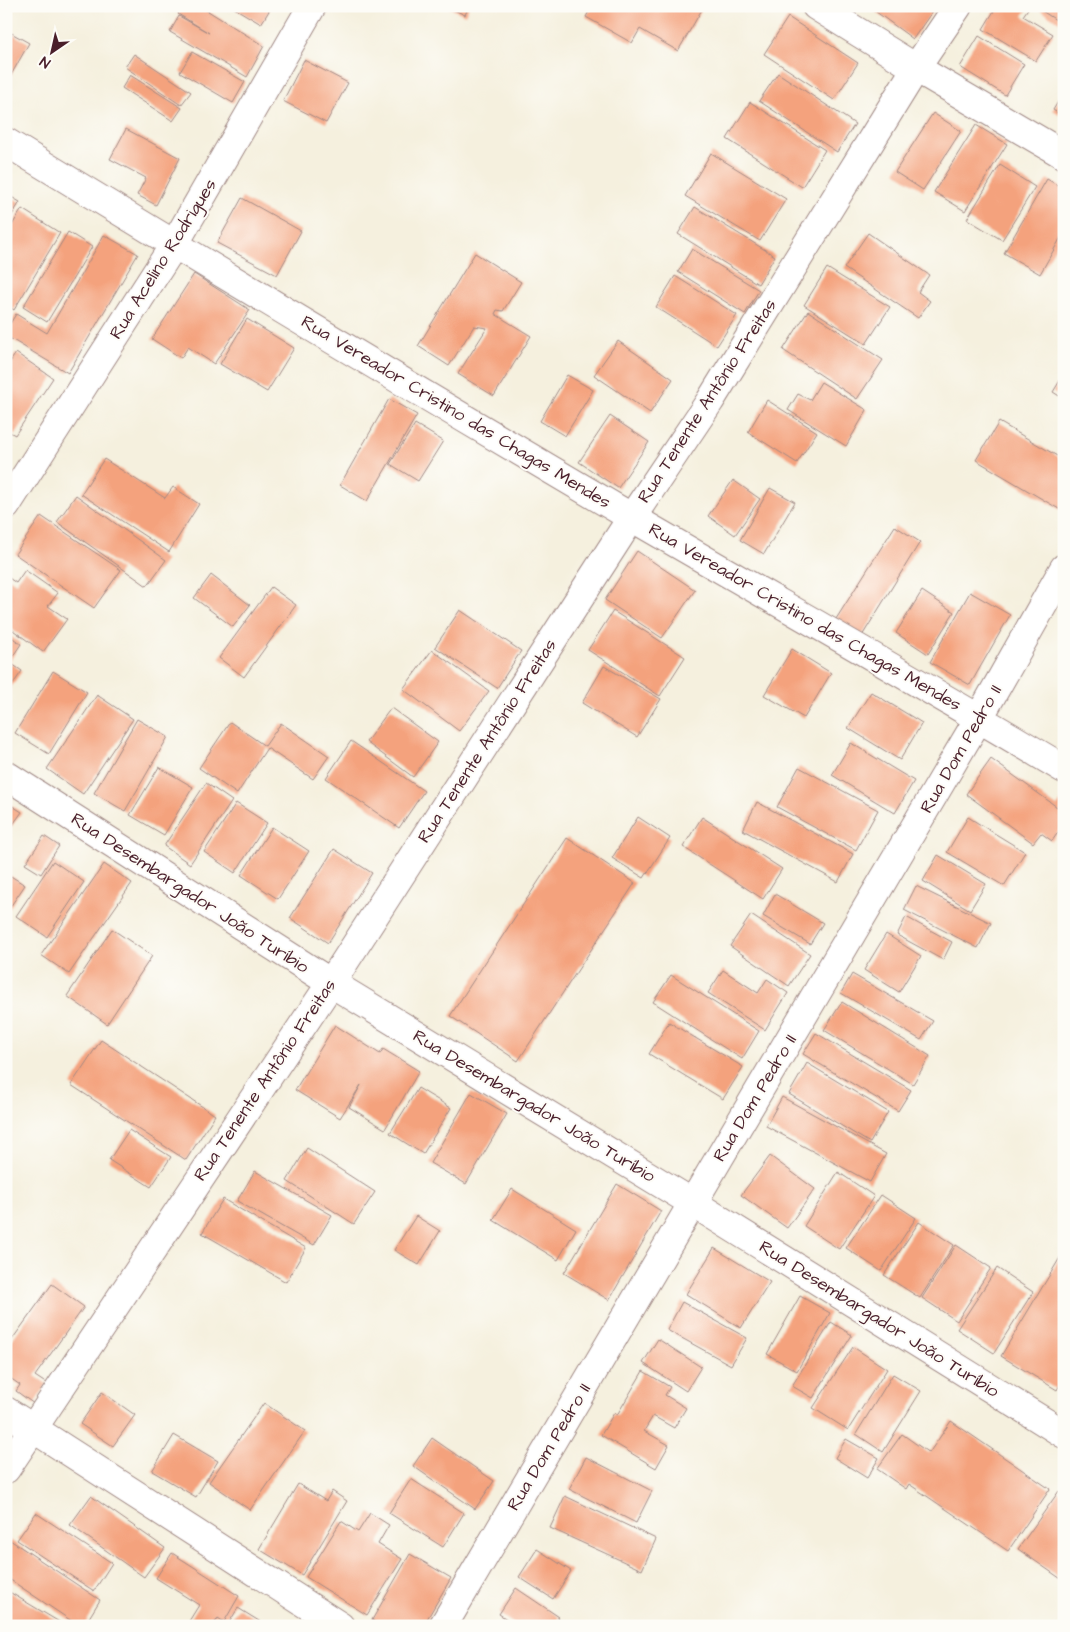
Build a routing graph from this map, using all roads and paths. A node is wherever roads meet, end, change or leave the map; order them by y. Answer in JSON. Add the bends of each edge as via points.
{"nodes":[{"id":1,"x":312,"y":6,"type":"edge"},
{"id":2,"x":816,"y":6,"type":"edge"},
{"id":3,"x":958,"y":6,"type":"edge"},
{"id":4,"x":916,"y":68,"type":"junction"},
{"id":5,"x":6,"y":142,"type":"edge"},
{"id":6,"x":1064,"y":155,"type":"edge"},
{"id":7,"x":174,"y":245,"type":"junction"},
{"id":8,"x":6,"y":506,"type":"edge"},
{"id":9,"x":632,"y":517,"type":"junction"},
{"id":10,"x":1064,"y":568,"type":"edge"},
{"id":11,"x":979,"y":718,"type":"junction"},
{"id":12,"x":1064,"y":769,"type":"edge"},
{"id":13,"x":6,"y":775,"type":"edge"},
{"id":14,"x":330,"y":982,"type":"junction"},
{"id":15,"x":693,"y":1203,"type":"junction"},
{"id":16,"x":6,"y":1411,"type":"edge"},
{"id":17,"x":33,"y":1428,"type":"junction"},
{"id":18,"x":1064,"y":1434,"type":"edge"},
{"id":19,"x":6,"y":1468,"type":"edge"},
{"id":20,"x":340,"y":1626,"type":"edge"},
{"id":21,"x":443,"y":1626,"type":"edge"}],
"edges":[{"from":1,"to":7,"type":"street","name":"Rua Acelino Rodrigues"},
{"from":2,"to":4,"type":"street"},
{"from":3,"to":4,"type":"street","name":"Rua Tenente Antônio Freitas"},
{"from":4,"to":6,"type":"street"},
{"from":4,"to":9,"type":"street","name":"Rua Tenente Antônio Freitas","via":[[715,392]]},
{"from":5,"to":7,"type":"street","name":"Rua Vereador Cristino das Chagas Mendes"},
{"from":7,"to":8,"type":"street","name":"Rua Acelino Rodrigues"},
{"from":7,"to":9,"type":"street","name":"Rua Vereador Cristino das Chagas Mendes"},
{"from":9,"to":11,"type":"street","name":"Rua Vereador Cristino das Chagas Mendes"},
{"from":9,"to":14,"type":"street","name":"Rua Tenente Antônio Freitas"},
{"from":10,"to":11,"type":"street","name":"Rua Dom Pedro II"},
{"from":11,"to":12,"type":"street","name":"Rua Vereador Cristino das Chagas Mendes"},
{"from":11,"to":15,"type":"street","name":"Rua Dom Pedro II"},
{"from":13,"to":14,"type":"street","name":"Rua Desembargador João Turíbio"},
{"from":14,"to":15,"type":"street","name":"Rua Desembargador João Turíbio"},
{"from":14,"to":17,"type":"street","name":"Rua Tenente Antônio Freitas"},
{"from":15,"to":18,"type":"street","name":"Rua Desembargador João Turíbio"},
{"from":15,"to":21,"type":"street","name":"Rua Dom Pedro II"},
{"from":16,"to":17,"type":"street"},
{"from":17,"to":19,"type":"street","name":"Rua Tenente Antônio Freitas"},
{"from":17,"to":20,"type":"street"}]}
